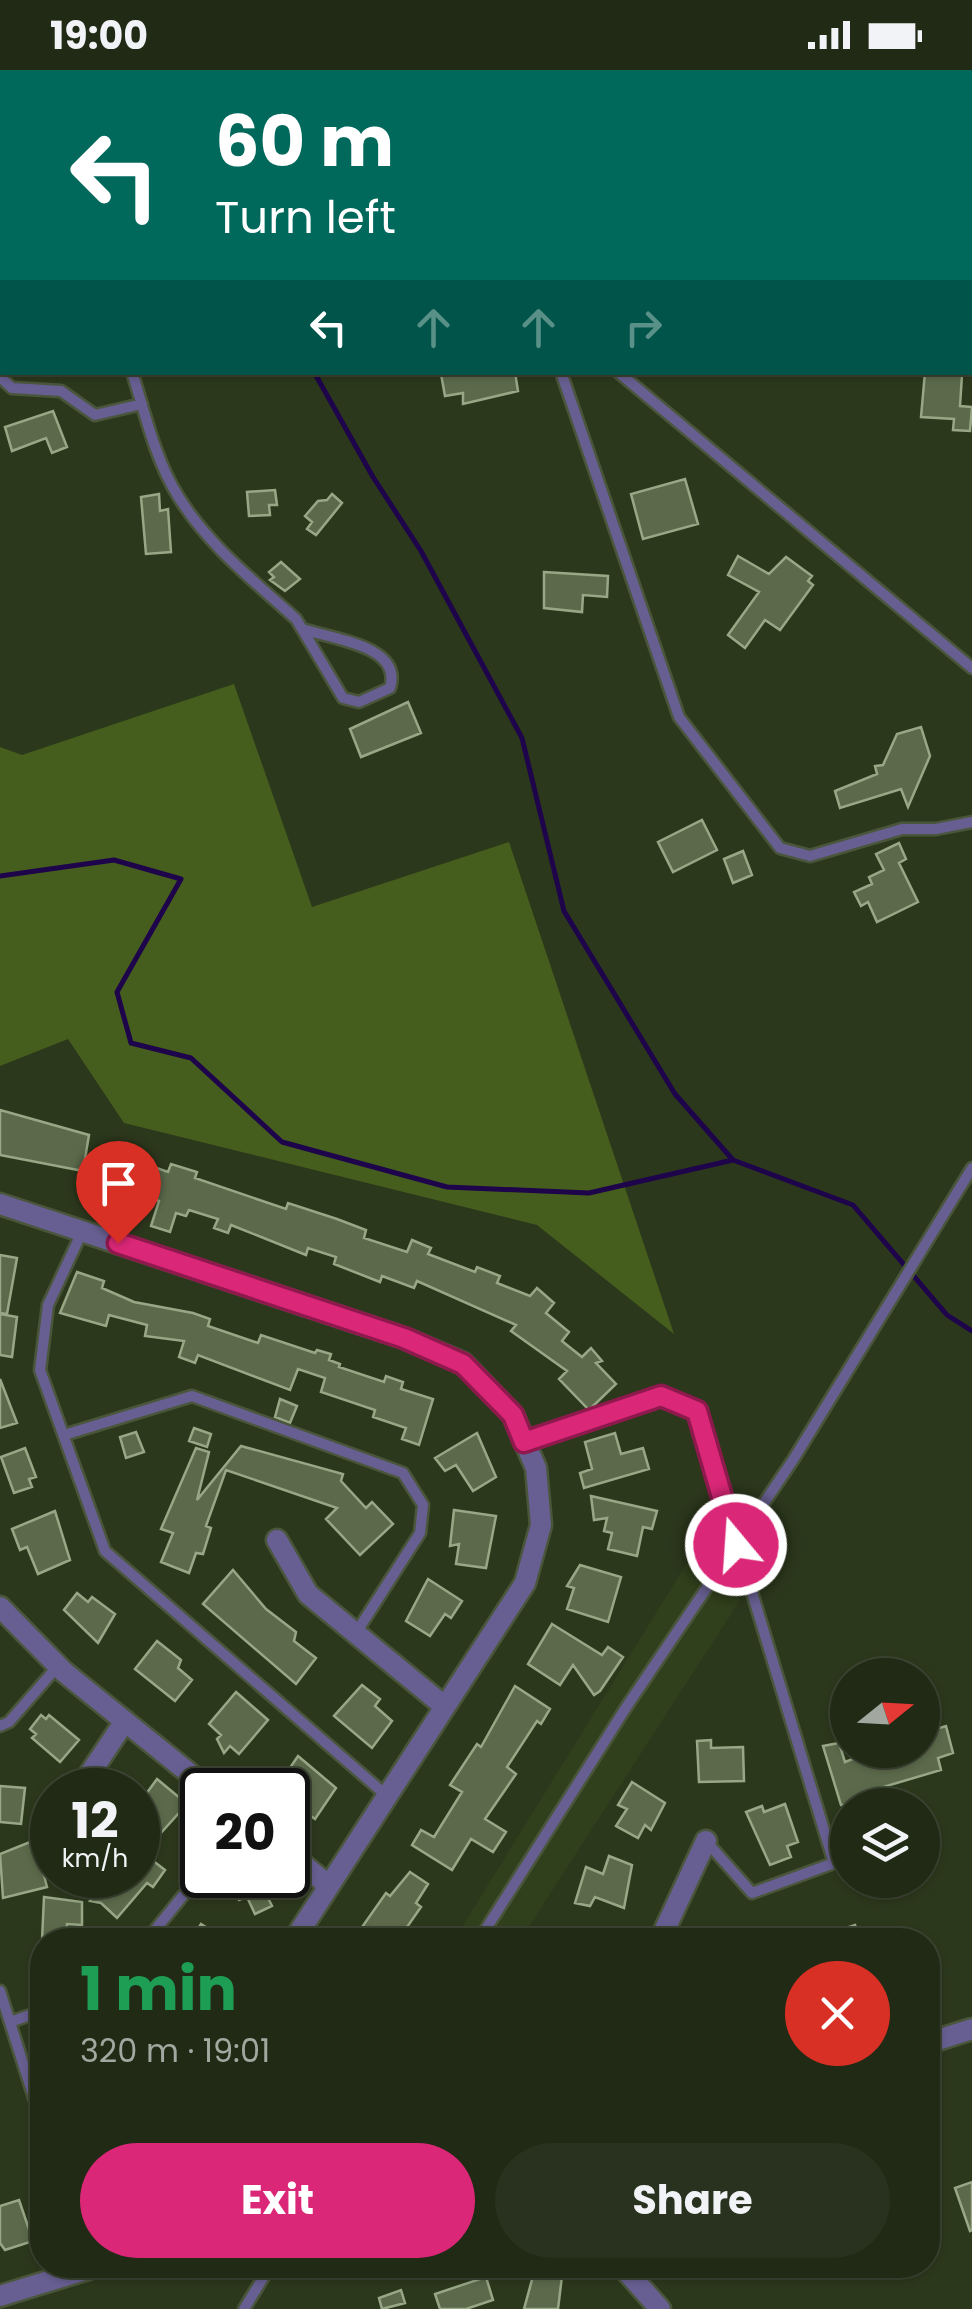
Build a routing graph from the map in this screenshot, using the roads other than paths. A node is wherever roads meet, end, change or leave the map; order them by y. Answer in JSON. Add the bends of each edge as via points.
{"nodes":[{"id":1,"x":133,"y":375,"type":"edge"},
{"id":2,"x":562,"y":375,"type":"edge"},
{"id":3,"x":622,"y":375,"type":"edge"},
{"id":4,"x":0,"y":377,"type":"edge"},
{"id":5,"x":142,"y":404,"type":"junction"},
{"id":6,"x":302,"y":629,"type":"junction"},
{"id":7,"x":972,"y":668,"type":"edge"},
{"id":8,"x":972,"y":822,"type":"edge"},
{"id":9,"x":972,"y":1168,"type":"edge"},
{"id":10,"x":0,"y":1204,"type":"edge"},
{"id":11,"x":82,"y":1231,"type":"junction"},
{"id":12,"x":64,"y":1436,"type":"junction"},
{"id":13,"x":524,"y":1442,"type":"junction"},
{"id":14,"x":277,"y":1540,"type":"dead end"},
{"id":15,"x":736,"y":1545,"type":"junction"},
{"id":16,"x":0,"y":1607,"type":"edge"},
{"id":17,"x":356,"y":1634,"type":"junction"},
{"id":18,"x":58,"y":1666,"type":"junction"},
{"id":19,"x":444,"y":1706,"type":"junction"},
{"id":20,"x":125,"y":1722,"type":"junction"},
{"id":21,"x":0,"y":1726,"type":"edge"},
{"id":22,"x":95,"y":1768,"type":"edge"},
{"id":23,"x":182,"y":1768,"type":"edge"},
{"id":24,"x":387,"y":1796,"type":"junction"},
{"id":25,"x":706,"y":1840,"type":"joint"},
{"id":26,"x":310,"y":1870,"type":"edge"},
{"id":27,"x":330,"y":1886,"type":"junction"},
{"id":28,"x":181,"y":1898,"type":"edge"},
{"id":29,"x":156,"y":1928,"type":"edge"},
{"id":30,"x":302,"y":1928,"type":"edge"},
{"id":31,"x":487,"y":1928,"type":"edge"},
{"id":32,"x":666,"y":1928,"type":"edge"},
{"id":33,"x":0,"y":1991,"type":"edge"},
{"id":34,"x":30,"y":2015,"type":"edge"},
{"id":35,"x":10,"y":2022,"type":"junction"},
{"id":36,"x":972,"y":2029,"type":"edge"},
{"id":37,"x":940,"y":2039,"type":"edge"},
{"id":38,"x":30,"y":2085,"type":"edge"},
{"id":39,"x":56,"y":2278,"type":"edge"},
{"id":40,"x":263,"y":2278,"type":"edge"},
{"id":41,"x":633,"y":2278,"type":"edge"},
{"id":42,"x":0,"y":2296,"type":"edge"},
{"id":43,"x":244,"y":2309,"type":"edge"},
{"id":44,"x":660,"y":2309,"type":"edge"}],
"edges":[{"from":1,"to":5,"type":"lane"},
{"from":2,"to":8,"type":"lane","via":[[679,717],[780,848],[810,856],[902,829]]},
{"from":3,"to":7,"type":"lane"},
{"from":4,"to":5,"type":"lane","via":[[12,388],[61,391],[95,415]]},
{"from":5,"to":6,"type":"lane","via":[[177,495],[210,538]]},
{"from":6,"to":6,"type":"lane","via":[[343,698],[359,702],[390,688],[390,662]]},
{"from":9,"to":15,"type":"lane"},
{"from":10,"to":11,"type":"street"},
{"from":11,"to":12,"type":"lane","via":[[48,1305],[40,1370]]},
{"from":11,"to":13,"type":"street","via":[[404,1338],[463,1364],[513,1415]]},
{"from":12,"to":17,"type":"lane","via":[[192,1396],[403,1473],[423,1505],[420,1533]]},
{"from":12,"to":24,"type":"lane","via":[[105,1551]]},
{"from":13,"to":15,"type":"lane","via":[[661,1396],[697,1411]]},
{"from":13,"to":19,"type":"street","via":[[536,1468],[541,1526],[525,1583]]},
{"from":14,"to":17,"type":"street","via":[[308,1594]]},
{"from":15,"to":25,"type":"lane","via":[[834,1862],[752,1893]]},
{"from":15,"to":31,"type":"lane"},
{"from":16,"to":18,"type":"street"},
{"from":17,"to":19,"type":"street"},
{"from":18,"to":20,"type":"street"},
{"from":18,"to":21,"type":"lane"},
{"from":19,"to":24,"type":"street"},
{"from":20,"to":22,"type":"street"},
{"from":20,"to":23,"type":"street"},
{"from":24,"to":27,"type":"street"},
{"from":25,"to":32,"type":"street"},
{"from":26,"to":27,"type":"street"},
{"from":27,"to":30,"type":"street"},
{"from":28,"to":29,"type":"lane"},
{"from":33,"to":35,"type":"lane"},
{"from":34,"to":35,"type":"lane"},
{"from":35,"to":38,"type":"lane"},
{"from":36,"to":37,"type":"street"},
{"from":39,"to":42,"type":"street"},
{"from":40,"to":43,"type":"lane"},
{"from":41,"to":44,"type":"street"}]}
